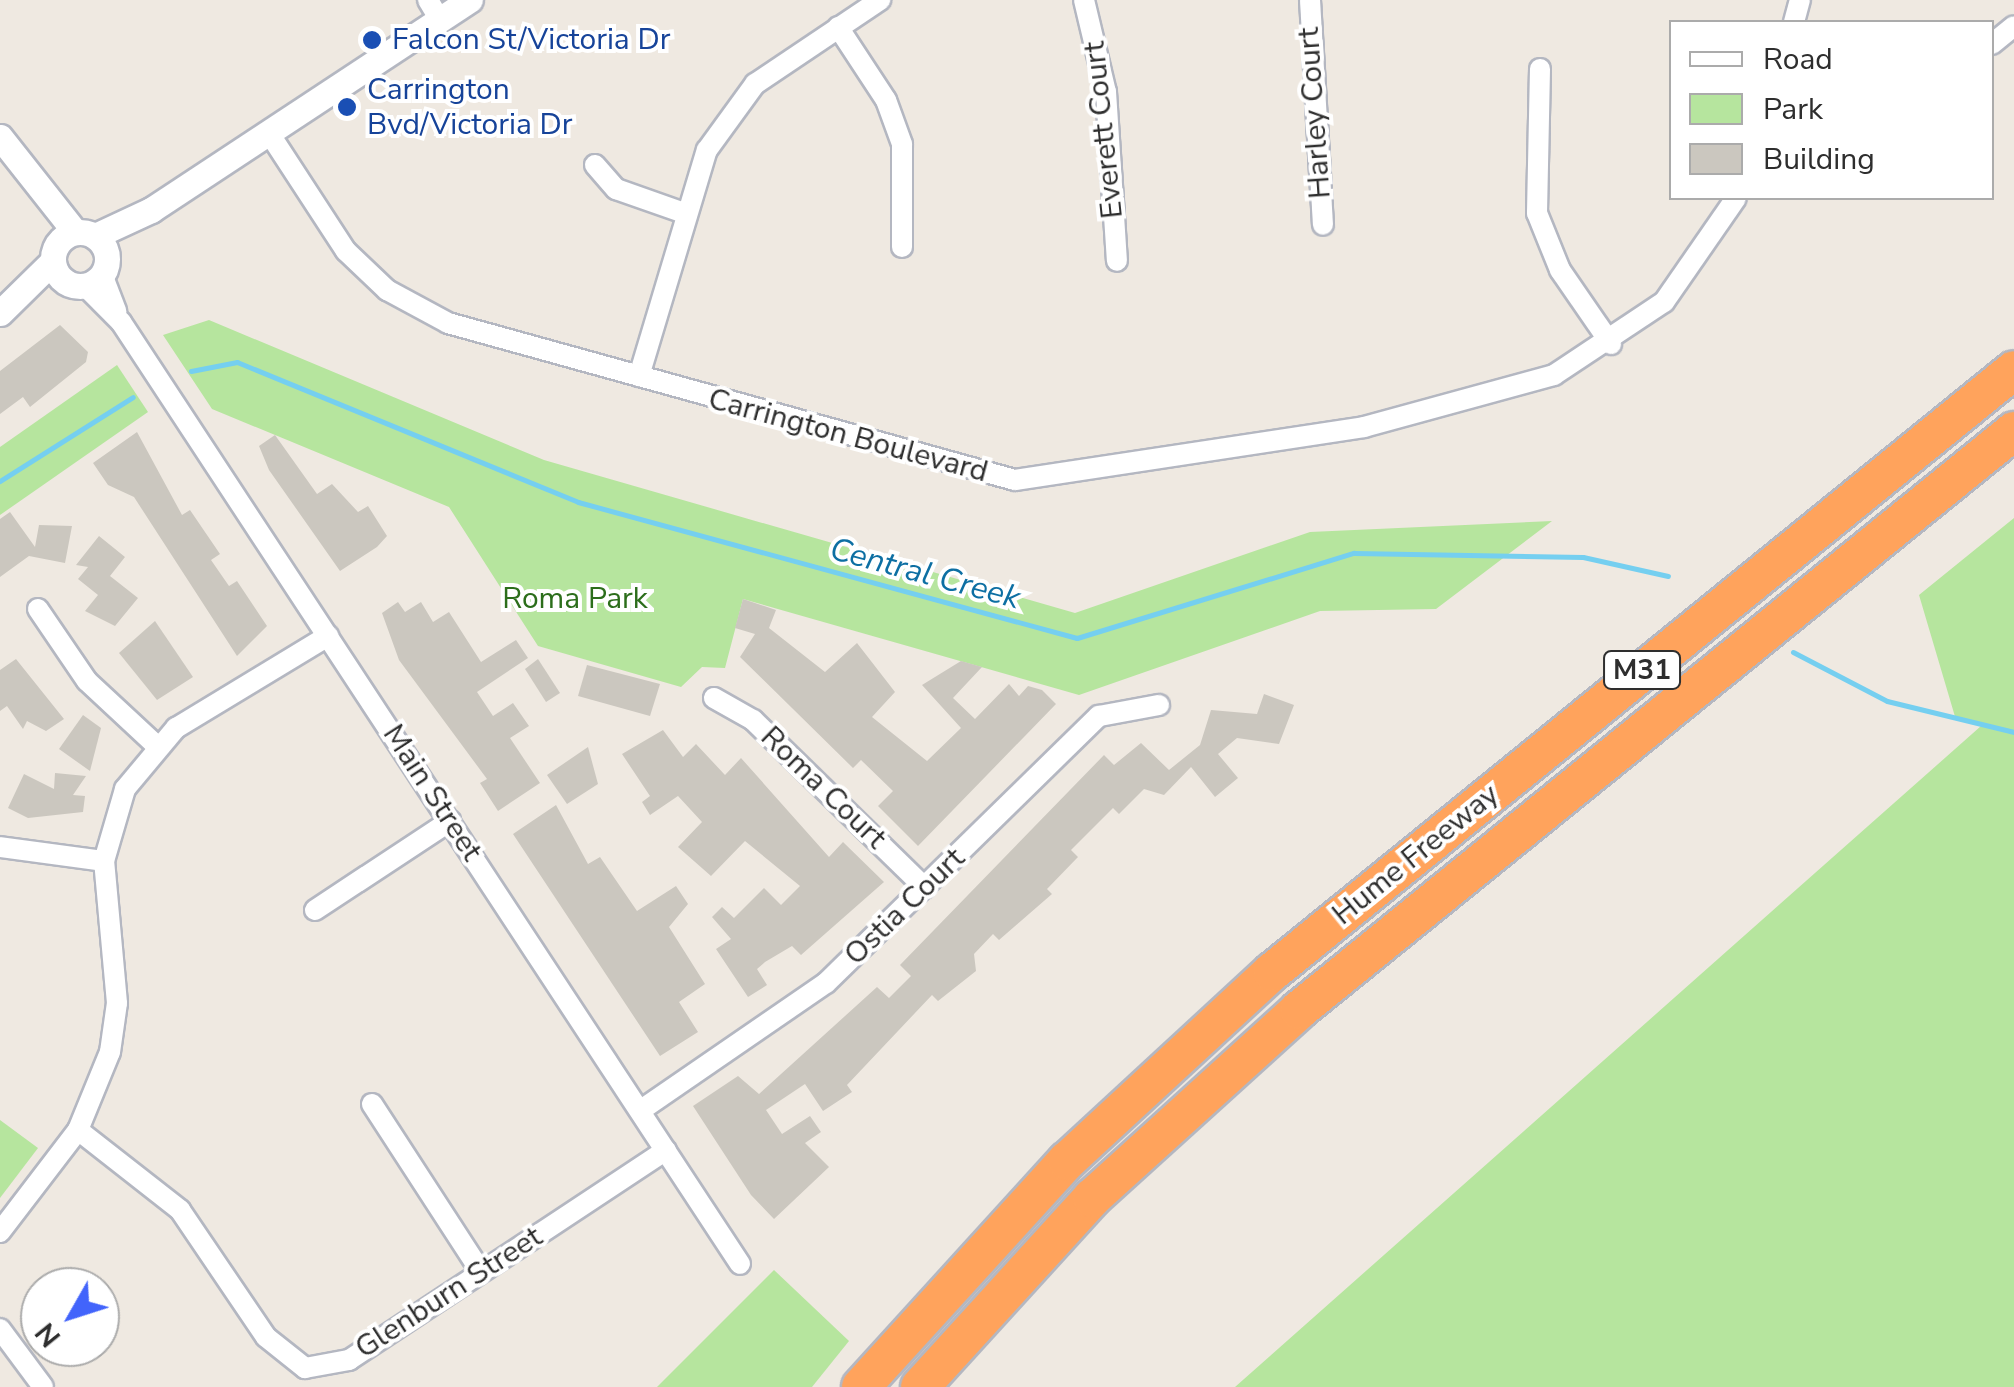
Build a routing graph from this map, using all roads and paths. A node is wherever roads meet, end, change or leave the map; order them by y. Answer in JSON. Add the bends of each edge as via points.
{"nodes":[{"id":1,"x":470,"y":0,"type":"edge"},
{"id":2,"x":880,"y":0,"type":"edge"},
{"id":3,"x":1084,"y":0,"type":"edge"},
{"id":4,"x":1310,"y":0,"type":"edge"},
{"id":5,"x":434,"y":10,"type":"edge"},
{"id":6,"x":838,"y":26,"type":"junction"},
{"id":7,"x":2014,"y":26,"type":"edge"},
{"id":8,"x":1994,"y":42,"type":"edge"},
{"id":9,"x":1540,"y":69,"type":"dead end"},
{"id":10,"x":268,"y":133,"type":"junction"},
{"id":11,"x":0,"y":137,"type":"edge"},
{"id":12,"x":594,"y":165,"type":"dead end"},
{"id":13,"x":1735,"y":200,"type":"edge"},
{"id":14,"x":43,"y":202,"type":"junction"},
{"id":15,"x":151,"y":210,"type":"junction"},
{"id":16,"x":684,"y":213,"type":"junction"},
{"id":17,"x":1322,"y":226,"type":"dead end"},
{"id":18,"x":85,"y":234,"type":"junction"},
{"id":19,"x":902,"y":247,"type":"dead end"},
{"id":20,"x":1117,"y":261,"type":"dead end"},
{"id":21,"x":78,"y":269,"type":"junction"},
{"id":22,"x":5,"y":310,"type":"edge"},
{"id":23,"x":1611,"y":344,"type":"junction"},
{"id":24,"x":2014,"y":370,"type":"edge"},
{"id":25,"x":638,"y":376,"type":"junction"},
{"id":26,"x":2014,"y":431,"type":"edge"},
{"id":27,"x":38,"y":608,"type":"dead end"},
{"id":28,"x":325,"y":631,"type":"junction"},
{"id":29,"x":714,"y":698,"type":"dead end"},
{"id":30,"x":1159,"y":705,"type":"dead end"},
{"id":31,"x":157,"y":746,"type":"junction"},
{"id":32,"x":450,"y":820,"type":"junction"},
{"id":33,"x":0,"y":846,"type":"edge"},
{"id":34,"x":104,"y":861,"type":"junction"},
{"id":35,"x":926,"y":888,"type":"junction"},
{"id":36,"x":316,"y":910,"type":"dead end"},
{"id":37,"x":372,"y":1104,"type":"dead end"},
{"id":38,"x":641,"y":1110,"type":"junction"},
{"id":39,"x":78,"y":1130,"type":"junction"},
{"id":40,"x":666,"y":1150,"type":"junction"},
{"id":41,"x":0,"y":1232,"type":"edge"},
{"id":42,"x":740,"y":1264,"type":"dead end"},
{"id":43,"x":481,"y":1272,"type":"junction"},
{"id":44,"x":0,"y":1329,"type":"edge"},
{"id":45,"x":42,"y":1387,"type":"edge"},
{"id":46,"x":861,"y":1387,"type":"edge"},
{"id":47,"x":920,"y":1387,"type":"edge"}],
"edges":[{"from":1,"to":5,"type":"street"},
{"from":2,"to":6,"type":"street"},
{"from":3,"to":20,"type":"street","name":"Everett Court","via":[[1106,92]]},
{"from":4,"to":17,"type":"street","name":"Harley Court"},
{"from":5,"to":10,"type":"street"},
{"from":6,"to":16,"type":"street","via":[[755,84],[707,150]]},
{"from":6,"to":19,"type":"street","via":[[902,144]]},
{"from":7,"to":8,"type":"street"},
{"from":9,"to":23,"type":"street","via":[[1537,212],[1560,270]]},
{"from":10,"to":15,"type":"street"},
{"from":10,"to":25,"type":"street","name":"Carrington Boulevard","via":[[346,251],[387,290],[448,323]]},
{"from":11,"to":14,"type":"street","name":"Main Street"},
{"from":12,"to":16,"type":"street","via":[[616,189]]},
{"from":13,"to":23,"type":"street","name":"Carrington Boulevard","via":[[1683,283]]},
{"from":14,"to":18,"type":"street","name":"Main Street"},
{"from":14,"to":21,"type":"street","name":"Main Street"},
{"from":15,"to":18,"type":"street"},
{"from":15,"to":21,"type":"street"},
{"from":16,"to":25,"type":"street"},
{"from":18,"to":21,"type":"street"},
{"from":18,"to":21,"type":"street"},
{"from":21,"to":22,"type":"street"},
{"from":21,"to":28,"type":"street","name":"Main Street","via":[[121,322]]},
{"from":23,"to":25,"type":"street","name":"Carrington Boulevard","via":[[1488,398],[1364,428],[1016,480]]},
{"from":24,"to":46,"type":"highway","name":"Hume Freeway","number":"M31","via":[[1272,972],[1067,1161]]},
{"from":26,"to":47,"type":"highway","name":"Hume Freeway","number":"M31","via":[[1299,1010],[1092,1198]]},
{"from":27,"to":31,"type":"street","via":[[87,680]]},
{"from":28,"to":31,"type":"street"},
{"from":28,"to":32,"type":"street","name":"Main Street"},
{"from":29,"to":35,"type":"street","name":"Roma Court","via":[[753,720]]},
{"from":30,"to":35,"type":"street","name":"Ostia Court","via":[[1099,716]]},
{"from":31,"to":34,"type":"street","via":[[120,799]]},
{"from":32,"to":36,"type":"street"},
{"from":32,"to":38,"type":"street","name":"Main Street"},
{"from":33,"to":34,"type":"street"},
{"from":34,"to":39,"type":"street","via":[[114,1030]]},
{"from":35,"to":38,"type":"street","name":"Ostia Court","via":[[826,983]]},
{"from":37,"to":43,"type":"street"},
{"from":38,"to":40,"type":"street","name":"Main Street"},
{"from":39,"to":41,"type":"street"},
{"from":39,"to":43,"type":"street","name":"Glenburn Street","via":[[180,1210],[266,1337],[306,1368],[349,1360]]},
{"from":40,"to":42,"type":"street","name":"Main Street"},
{"from":40,"to":43,"type":"street","name":"Glenburn Street"},
{"from":44,"to":45,"type":"street"}]}
